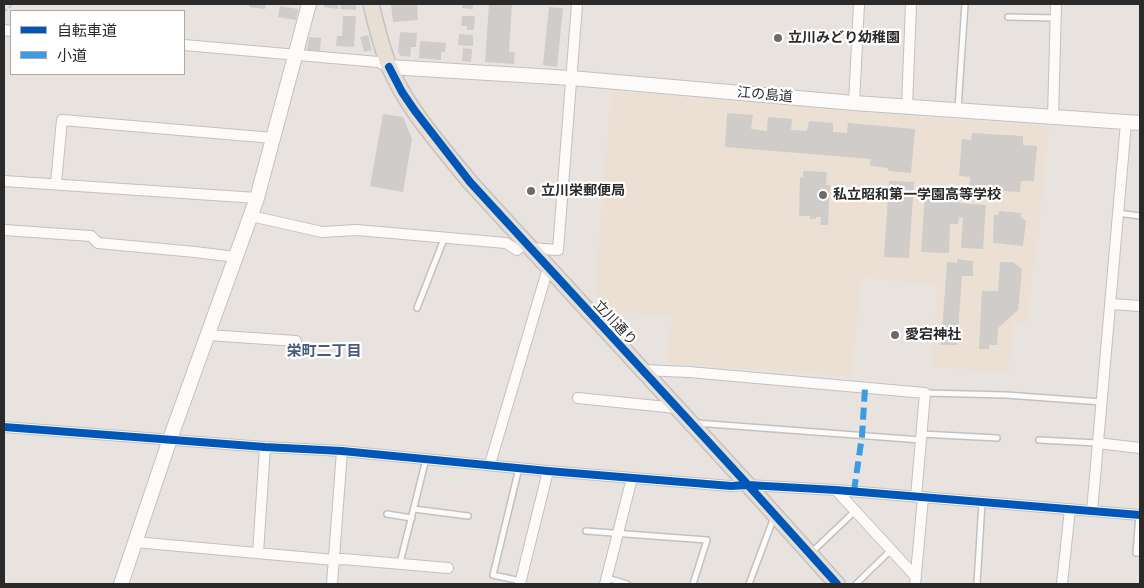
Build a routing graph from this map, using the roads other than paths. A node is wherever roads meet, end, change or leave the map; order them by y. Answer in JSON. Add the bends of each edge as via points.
{"nodes":[{"id":1,"x":309,"y":4,"type":"edge"},
{"id":2,"x":371,"y":4,"type":"edge"},
{"id":3,"x":576,"y":4,"type":"edge"},
{"id":4,"x":859,"y":4,"type":"edge"},
{"id":5,"x":911,"y":4,"type":"edge"},
{"id":6,"x":965,"y":4,"type":"edge"},
{"id":7,"x":1056,"y":4,"type":"edge"},
{"id":8,"x":1008,"y":17,"type":"dead end"},
{"id":9,"x":1055,"y":18,"type":"junction"},
{"id":10,"x":185,"y":45,"type":"edge"},
{"id":11,"x":295,"y":54,"type":"junction"},
{"id":12,"x":389,"y":67,"type":"junction"},
{"id":13,"x":571,"y":78,"type":"junction"},
{"id":14,"x":854,"y":103,"type":"junction"},
{"id":15,"x":907,"y":107,"type":"junction"},
{"id":16,"x":958,"y":111,"type":"junction"},
{"id":17,"x":1053,"y":118,"type":"junction"},
{"id":18,"x":1133,"y":123,"type":"edge"},
{"id":19,"x":274,"y":138,"type":"junction"},
{"id":20,"x":4,"y":181,"type":"edge"},
{"id":21,"x":56,"y":183,"type":"junction"},
{"id":22,"x":257,"y":198,"type":"junction"},
{"id":23,"x":1118,"y":213,"type":"junction"},
{"id":24,"x":251,"y":216,"type":"junction"},
{"id":25,"x":1140,"y":216,"type":"edge"},
{"id":26,"x":4,"y":230,"type":"edge"},
{"id":27,"x":444,"y":238,"type":"junction"},
{"id":28,"x":528,"y":245,"type":"junction"},
{"id":29,"x":236,"y":257,"type":"junction"},
{"id":30,"x":548,"y":268,"type":"junction"},
{"id":31,"x":1111,"y":304,"type":"junction"},
{"id":32,"x":1140,"y":306,"type":"edge"},
{"id":33,"x":417,"y":308,"type":"dead end"},
{"id":34,"x":208,"y":335,"type":"junction"},
{"id":35,"x":296,"y":341,"type":"dead end"},
{"id":36,"x":642,"y":370,"type":"junction"},
{"id":37,"x":925,"y":393,"type":"junction"},
{"id":38,"x":578,"y":398,"type":"dead end"},
{"id":39,"x":1102,"y":402,"type":"junction"},
{"id":40,"x":676,"y":408,"type":"junction"},
{"id":41,"x":690,"y":423,"type":"junction"},
{"id":42,"x":4,"y":427,"type":"edge"},
{"id":43,"x":922,"y":437,"type":"junction"},
{"id":44,"x":997,"y":438,"type":"dead end"},
{"id":45,"x":170,"y":439,"type":"junction"},
{"id":46,"x":1039,"y":440,"type":"dead end"},
{"id":47,"x":1097,"y":443,"type":"junction"},
{"id":48,"x":265,"y":447,"type":"junction"},
{"id":49,"x":1140,"y":447,"type":"edge"},
{"id":50,"x":342,"y":451,"type":"junction"},
{"id":51,"x":426,"y":459,"type":"junction"},
{"id":52,"x":490,"y":464,"type":"junction"},
{"id":53,"x":519,"y":468,"type":"junction"},
{"id":54,"x":548,"y":471,"type":"junction"},
{"id":55,"x":632,"y":478,"type":"junction"},
{"id":56,"x":748,"y":484,"type":"junction"},
{"id":57,"x":836,"y":490,"type":"junction"},
{"id":58,"x":919,"y":497,"type":"junction"},
{"id":59,"x":982,"y":502,"type":"junction"},
{"id":60,"x":414,"y":509,"type":"junction"},
{"id":61,"x":1070,"y":509,"type":"junction"},
{"id":62,"x":855,"y":510,"type":"junction"},
{"id":63,"x":1092,"y":511,"type":"junction"},
{"id":64,"x":387,"y":514,"type":"dead end"},
{"id":65,"x":774,"y":515,"type":"junction"},
{"id":66,"x":1140,"y":515,"type":"edge"},
{"id":67,"x":468,"y":516,"type":"dead end"},
{"id":68,"x":412,"y":518,"type":"junction"},
{"id":69,"x":586,"y":531,"type":"dead end"},
{"id":70,"x":619,"y":533,"type":"junction"},
{"id":71,"x":134,"y":542,"type":"junction"},
{"id":72,"x":891,"y":550,"type":"junction"},
{"id":73,"x":258,"y":553,"type":"junction"},
{"id":74,"x":1140,"y":553,"type":"edge"},
{"id":75,"x":810,"y":554,"type":"junction"},
{"id":76,"x":334,"y":560,"type":"junction"},
{"id":77,"x":400,"y":563,"type":"junction"},
{"id":78,"x":448,"y":568,"type":"dead end"},
{"id":79,"x":606,"y":581,"type":"edge"},
{"id":80,"x":915,"y":581,"type":"edge"},
{"id":81,"x":521,"y":582,"type":"edge"},
{"id":82,"x":121,"y":584,"type":"edge"},
{"id":83,"x":332,"y":584,"type":"edge"},
{"id":84,"x":627,"y":584,"type":"edge"},
{"id":85,"x":692,"y":584,"type":"edge"},
{"id":86,"x":749,"y":584,"type":"edge"},
{"id":87,"x":837,"y":584,"type":"edge"},
{"id":88,"x":856,"y":584,"type":"edge"},
{"id":89,"x":977,"y":584,"type":"edge"},
{"id":90,"x":1062,"y":584,"type":"edge"}],
"edges":[{"from":1,"to":11,"type":"street"},
{"from":2,"to":12,"type":"main road","name":"立川通り"},
{"from":3,"to":13,"type":"street"},
{"from":4,"to":14,"type":"street"},
{"from":5,"to":15,"type":"street"},
{"from":6,"to":16,"type":"lane"},
{"from":7,"to":9,"type":"street"},
{"from":8,"to":9,"type":"lane"},
{"from":9,"to":17,"type":"street"},
{"from":10,"to":11,"type":"street"},
{"from":11,"to":12,"type":"street","via":[[378,62]]},
{"from":11,"to":19,"type":"street"},
{"from":12,"to":13,"type":"street","name":"江の島道"},
{"from":12,"to":28,"type":"main road","name":"立川通り","via":[[402,92],[439,144]]},
{"from":13,"to":14,"type":"street","name":"江の島道"},
{"from":13,"to":28,"type":"street","via":[[558,250]]},
{"from":14,"to":15,"type":"street","name":"江の島道"},
{"from":15,"to":16,"type":"street","name":"江の島道"},
{"from":16,"to":17,"type":"street","name":"江の島道"},
{"from":17,"to":18,"type":"street","name":"江の島道"},
{"from":18,"to":23,"type":"street"},
{"from":19,"to":21,"type":"street","via":[[62,120]]},
{"from":19,"to":22,"type":"street"},
{"from":20,"to":21,"type":"street"},
{"from":21,"to":22,"type":"street"},
{"from":22,"to":24,"type":"street"},
{"from":23,"to":25,"type":"lane"},
{"from":23,"to":31,"type":"street"},
{"from":24,"to":27,"type":"street","via":[[322,232],[357,230]]},
{"from":24,"to":29,"type":"street"},
{"from":26,"to":29,"type":"street","via":[[91,236],[98,243]]},
{"from":27,"to":28,"type":"street","via":[[506,243],[517,250]]},
{"from":27,"to":33,"type":"lane"},
{"from":28,"to":30,"type":"main road","name":"立川通り"},
{"from":29,"to":34,"type":"street"},
{"from":30,"to":36,"type":"main road","name":"立川通り"},
{"from":30,"to":52,"type":"street"},
{"from":31,"to":32,"type":"street"},
{"from":31,"to":39,"type":"street"},
{"from":34,"to":35,"type":"street"},
{"from":34,"to":45,"type":"street"},
{"from":36,"to":37,"type":"street"},
{"from":36,"to":40,"type":"main road","name":"立川通り"},
{"from":37,"to":39,"type":"lane"},
{"from":37,"to":43,"type":"street"},
{"from":38,"to":40,"type":"street"},
{"from":39,"to":47,"type":"street"},
{"from":40,"to":41,"type":"main road","name":"立川通り"},
{"from":41,"to":43,"type":"lane"},
{"from":41,"to":56,"type":"main road","name":"立川通り"},
{"from":42,"to":45,"type":"street"},
{"from":43,"to":44,"type":"lane"},
{"from":43,"to":58,"type":"street"},
{"from":45,"to":48,"type":"street"},
{"from":45,"to":71,"type":"street"},
{"from":46,"to":47,"type":"lane"},
{"from":47,"to":49,"type":"street"},
{"from":47,"to":63,"type":"street"},
{"from":48,"to":50,"type":"street"},
{"from":48,"to":73,"type":"street"},
{"from":50,"to":51,"type":"street"},
{"from":50,"to":76,"type":"street"},
{"from":51,"to":52,"type":"street"},
{"from":51,"to":60,"type":"lane"},
{"from":52,"to":53,"type":"street"},
{"from":53,"to":54,"type":"street"},
{"from":53,"to":81,"type":"lane","via":[[493,575]]},
{"from":54,"to":55,"type":"street"},
{"from":54,"to":81,"type":"street"},
{"from":55,"to":56,"type":"street","via":[[731,486]]},
{"from":55,"to":70,"type":"street"},
{"from":56,"to":57,"type":"street"},
{"from":56,"to":65,"type":"main road","name":"立川通り"},
{"from":57,"to":58,"type":"street"},
{"from":57,"to":62,"type":"street"},
{"from":58,"to":59,"type":"street"},
{"from":58,"to":80,"type":"street"},
{"from":59,"to":61,"type":"street"},
{"from":59,"to":89,"type":"lane"},
{"from":60,"to":67,"type":"lane"},
{"from":60,"to":68,"type":"lane"},
{"from":61,"to":63,"type":"street"},
{"from":61,"to":90,"type":"street"},
{"from":62,"to":72,"type":"street"},
{"from":62,"to":75,"type":"lane"},
{"from":63,"to":66,"type":"street"},
{"from":64,"to":68,"type":"lane"},
{"from":65,"to":75,"type":"main road","name":"立川通り"},
{"from":65,"to":86,"type":"lane"},
{"from":66,"to":74,"type":"lane","via":[[1136,552]]},
{"from":68,"to":77,"type":"lane"},
{"from":69,"to":70,"type":"lane"},
{"from":70,"to":79,"type":"street"},
{"from":70,"to":85,"type":"lane","via":[[706,540]]},
{"from":71,"to":73,"type":"street"},
{"from":71,"to":82,"type":"street"},
{"from":72,"to":80,"type":"street"},
{"from":72,"to":88,"type":"lane"},
{"from":73,"to":76,"type":"street"},
{"from":75,"to":87,"type":"main road","name":"立川通り"},
{"from":76,"to":77,"type":"street"},
{"from":76,"to":83,"type":"street"},
{"from":77,"to":78,"type":"street"},
{"from":79,"to":84,"type":"lane"}]}
